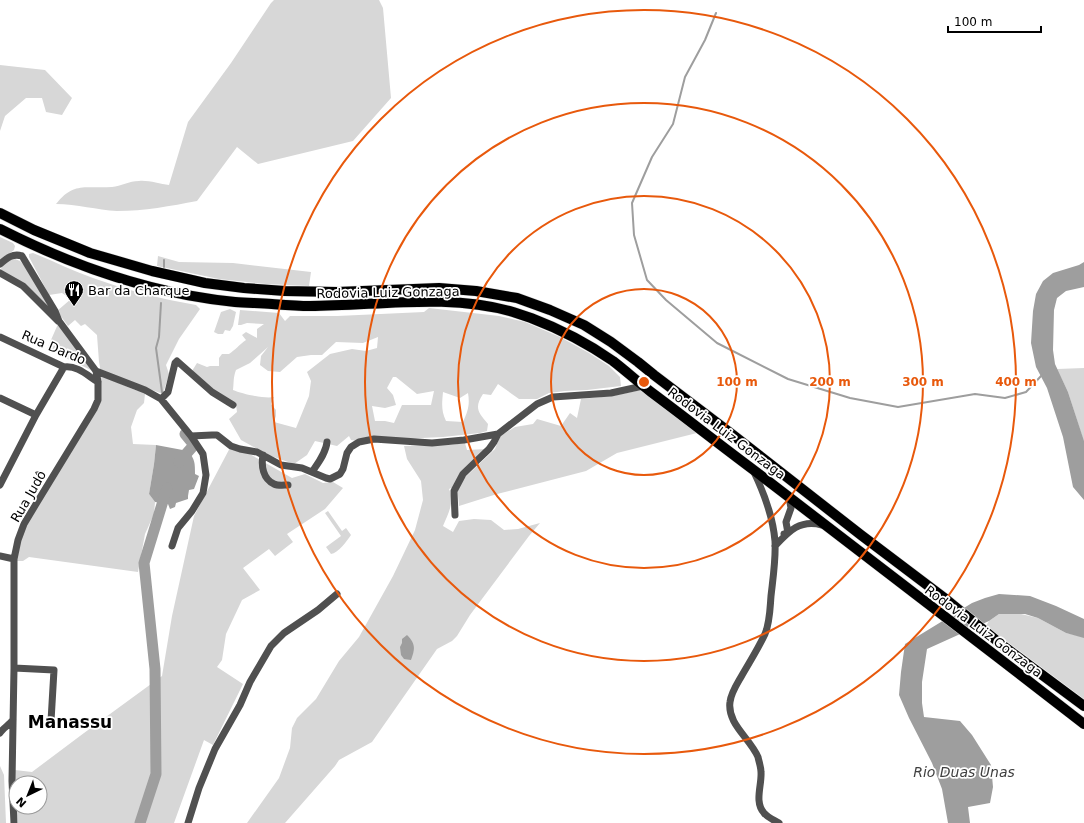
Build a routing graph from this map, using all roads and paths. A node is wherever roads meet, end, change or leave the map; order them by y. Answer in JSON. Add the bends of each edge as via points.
{"nodes":[{"id":1,"x":0,"y":213,"type":"edge"},
{"id":2,"x":0,"y":229,"type":"edge"},
{"id":3,"x":29,"y":243,"type":"junction"},
{"id":4,"x":22,"y":256,"type":"junction"},
{"id":5,"x":0,"y":264,"type":"edge"},
{"id":6,"x":0,"y":273,"type":"edge"},
{"id":7,"x":59,"y":322,"type":"junction"},
{"id":8,"x":0,"y":337,"type":"edge"},
{"id":9,"x":64,"y":367,"type":"junction"},
{"id":10,"x":96,"y":371,"type":"junction"},
{"id":11,"x":98,"y":382,"type":"junction"},
{"id":12,"x":643,"y":386,"type":"junction"},
{"id":13,"x":0,"y":398,"type":"edge"},
{"id":14,"x":161,"y":399,"type":"junction"},
{"id":15,"x":233,"y":406,"type":"dead end"},
{"id":16,"x":36,"y":415,"type":"junction"},
{"id":17,"x":498,"y":434,"type":"junction"},
{"id":18,"x":191,"y":436,"type":"junction"},
{"id":19,"x":328,"y":442,"type":"dead end"},
{"id":20,"x":263,"y":455,"type":"junction"},
{"id":21,"x":753,"y":470,"type":"junction"},
{"id":22,"x":312,"y":472,"type":"junction"},
{"id":23,"x":0,"y":485,"type":"edge"},
{"id":24,"x":288,"y":485,"type":"dead end"},
{"id":25,"x":789,"y":497,"type":"junction"},
{"id":26,"x":455,"y":515,"type":"dead end"},
{"id":27,"x":826,"y":526,"type":"junction"},
{"id":28,"x":788,"y":533,"type":"junction"},
{"id":29,"x":774,"y":535,"type":"junction"},
{"id":30,"x":172,"y":546,"type":"dead end"},
{"id":31,"x":775,"y":546,"type":"junction"},
{"id":32,"x":0,"y":556,"type":"edge"},
{"id":33,"x":14,"y":559,"type":"junction"},
{"id":34,"x":336,"y":594,"type":"dead end"},
{"id":35,"x":14,"y":668,"type":"junction"},
{"id":36,"x":1084,"y":706,"type":"edge"},
{"id":37,"x":13,"y":720,"type":"junction"},
{"id":38,"x":50,"y":721,"type":"dead end"},
{"id":39,"x":1084,"y":724,"type":"edge"},
{"id":40,"x":0,"y":733,"type":"edge"},
{"id":41,"x":14,"y":823,"type":"edge"},
{"id":42,"x":189,"y":823,"type":"edge"},
{"id":43,"x":779,"y":823,"type":"edge"}],
"edges":[{"from":1,"to":36,"type":"highway","name":"Rodovia Luiz Gonzaga","via":[[90,253],[146,270],[205,283],[285,291],[337,292],[439,288],[476,291],[517,298],[584,325],[638,362]]},
{"from":2,"to":3,"type":"highway","name":"Rodovia Luiz Gonzaga"},
{"from":3,"to":4,"type":"street"},
{"from":3,"to":12,"type":"highway","name":"Rodovia Luiz Gonzaga","via":[[97,271],[159,289],[203,298],[309,306],[455,302],[513,312],[576,338],[612,361]]},
{"from":4,"to":5,"type":"street","via":[[10,256]]},
{"from":4,"to":7,"type":"street","name":"Rua Judô"},
{"from":6,"to":7,"type":"street","via":[[23,286]]},
{"from":7,"to":10,"type":"street","name":"Rua Judô"},
{"from":8,"to":9,"type":"street","name":"Rua Dardo"},
{"from":9,"to":11,"type":"street","name":"Rua Dardo","via":[[73,367]]},
{"from":9,"to":16,"type":"street"},
{"from":10,"to":11,"type":"street","name":"Rua Judô"},
{"from":10,"to":14,"type":"street"},
{"from":11,"to":33,"type":"street","name":"Rua Judô","via":[[98,400],[94,409],[24,524]]},
{"from":12,"to":17,"type":"street","via":[[611,393],[553,397],[537,404]]},
{"from":12,"to":21,"type":"highway","name":"Rodovia Luiz Gonzaga"},
{"from":13,"to":16,"type":"street"},
{"from":14,"to":15,"type":"street","via":[[168,392],[177,361],[212,392]]},
{"from":14,"to":18,"type":"street"},
{"from":16,"to":23,"type":"street"},
{"from":17,"to":22,"type":"street","via":[[432,443],[366,440],[351,447],[343,469],[335,477],[330,479]]},
{"from":17,"to":26,"type":"street","via":[[489,450],[463,474],[454,491]]},
{"from":18,"to":20,"type":"street","via":[[217,436],[231,446]]},
{"from":18,"to":30,"type":"street","via":[[203,454],[206,476],[204,493],[178,528]]},
{"from":19,"to":22,"type":"street"},
{"from":20,"to":22,"type":"street","via":[[281,464]]},
{"from":20,"to":24,"type":"street","via":[[265,476],[274,484]]},
{"from":21,"to":25,"type":"highway","name":"Rodovia Luiz Gonzaga"},
{"from":21,"to":29,"type":"street","via":[[762,489]]},
{"from":25,"to":27,"type":"highway","name":"Rodovia Luiz Gonzaga"},
{"from":25,"to":28,"type":"street","via":[[791,508],[786,522]]},
{"from":27,"to":28,"type":"street","via":[[813,522],[801,524]]},
{"from":27,"to":39,"type":"highway","name":"Rodovia Luiz Gonzaga"},
{"from":28,"to":29,"type":"street"},
{"from":28,"to":31,"type":"street"},
{"from":29,"to":31,"type":"street"},
{"from":31,"to":43,"type":"street","via":[[765,634],[736,685],[729,709],[731,718],[755,750],[758,759],[761,771],[759,806],[763,813]]},
{"from":32,"to":33,"type":"street"},
{"from":33,"to":35,"type":"street","name":"Rua Judô"},
{"from":34,"to":42,"type":"street","via":[[284,633],[271,646],[215,749],[199,788]]},
{"from":35,"to":37,"type":"street","name":"Rua Judô"},
{"from":35,"to":38,"type":"street","via":[[54,670]]},
{"from":37,"to":40,"type":"street"},
{"from":37,"to":41,"type":"street","name":"Rua Judô"}]}
